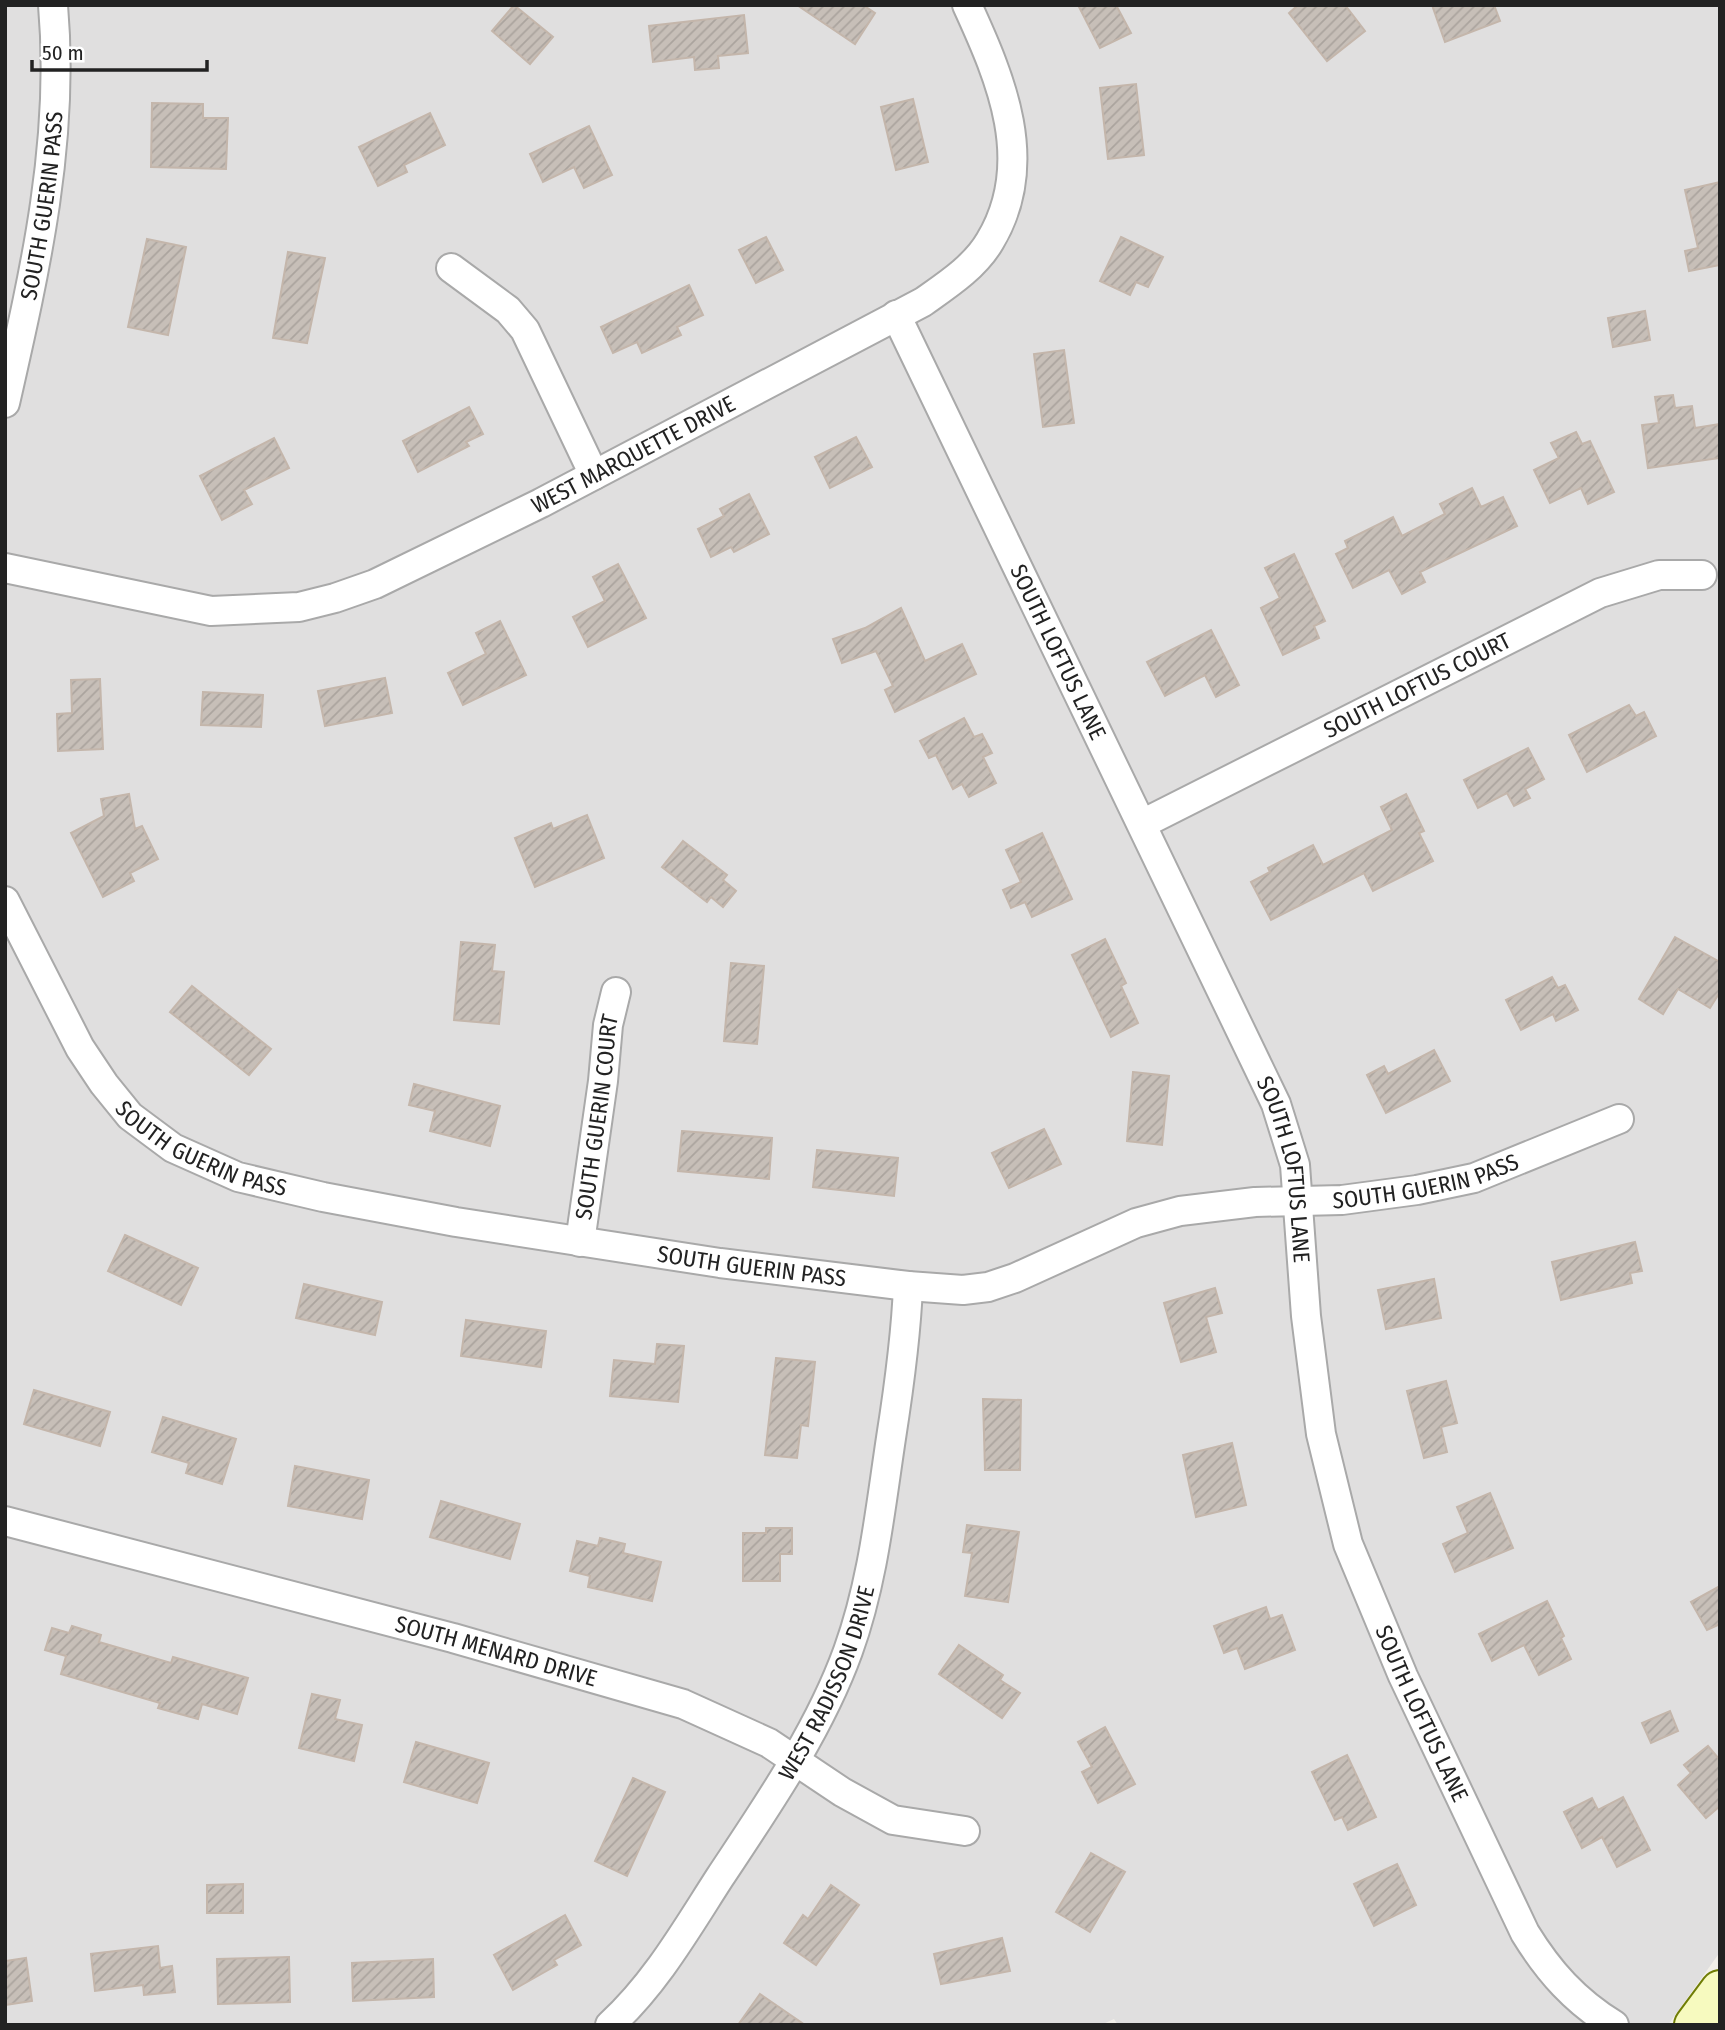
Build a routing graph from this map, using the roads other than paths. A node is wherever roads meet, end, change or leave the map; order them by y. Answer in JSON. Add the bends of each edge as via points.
{"nodes":[{"id":1,"x":52,"y":5,"type":"edge"},
{"id":2,"x":967,"y":5,"type":"edge"},
{"id":3,"x":451,"y":268,"type":"dead end"},
{"id":4,"x":896,"y":315,"type":"junction"},
{"id":5,"x":5,"y":402,"type":"edge"},
{"id":6,"x":594,"y":475,"type":"junction"},
{"id":7,"x":5,"y":568,"type":"edge"},
{"id":8,"x":1702,"y":575,"type":"dead end"},
{"id":9,"x":1142,"y":824,"type":"junction"},
{"id":10,"x":5,"y":901,"type":"edge"},
{"id":11,"x":616,"y":992,"type":"dead end"},
{"id":12,"x":1619,"y":1119,"type":"dead end"},
{"id":13,"x":1298,"y":1202,"type":"junction"},
{"id":14,"x":580,"y":1242,"type":"junction"},
{"id":15,"x":908,"y":1286,"type":"junction"},
{"id":16,"x":5,"y":1521,"type":"edge"},
{"id":17,"x":794,"y":1758,"type":"junction"},
{"id":18,"x":965,"y":1831,"type":"dead end"},
{"id":19,"x":1720,"y":1990,"type":"edge"},
{"id":20,"x":610,"y":2025,"type":"edge"},
{"id":21,"x":1614,"y":2025,"type":"edge"},
{"id":22,"x":1694,"y":2025,"type":"edge"}],
"edges":[{"from":1,"to":5,"type":"street","name":"SOUTH GUERIN PASS","via":[[56,86],[49,178]]},
{"from":2,"to":4,"type":"street","name":"WEST MARQUETTE DRIVE","via":[[1000,82],[1012,129],[1014,165],[1004,211],[989,243],[958,277]]},
{"from":3,"to":6,"type":"street","via":[[508,310],[525,330]]},
{"from":4,"to":6,"type":"street","name":"WEST MARQUETTE DRIVE"},
{"from":4,"to":9,"type":"street","name":"SOUTH LOFTUS LANE"},
{"from":6,"to":7,"type":"street","name":"WEST MARQUETTE DRIVE","via":[[375,584],[299,607],[211,611]]},
{"from":8,"to":9,"type":"street","name":"SOUTH LOFTUS COURT","via":[[1659,575],[1600,593]]},
{"from":9,"to":13,"type":"street","name":"SOUTH LOFTUS LANE","via":[[1276,1104],[1295,1165]]},
{"from":10,"to":14,"type":"street","name":"SOUTH GUERIN PASS","via":[[80,1048],[104,1084],[130,1116],[173,1148],[238,1177],[323,1197]]},
{"from":11,"to":14,"type":"street","name":"SOUTH GUERIN COURT"},
{"from":12,"to":13,"type":"street","name":"SOUTH GUERIN PASS","via":[[1474,1178],[1417,1190]]},
{"from":13,"to":15,"type":"street","name":"SOUTH GUERIN PASS","via":[[1180,1211],[1136,1223],[988,1287]]},
{"from":13,"to":21,"type":"street","name":"SOUTH LOFTUS LANE","via":[[1314,1385],[1348,1544],[1403,1675],[1525,1933],[1573,1997]]},
{"from":14,"to":15,"type":"street","name":"SOUTH GUERIN PASS"},
{"from":15,"to":17,"type":"street","name":"WEST RADISSON DRIVE","via":[[902,1378],[865,1599],[829,1696]]},
{"from":16,"to":17,"type":"street","name":"SOUTH MENARD DRIVE","via":[[453,1638],[670,1701],[739,1727]]},
{"from":17,"to":18,"type":"street","name":"SOUTH MENARD DRIVE","via":[[893,1820]]},
{"from":17,"to":20,"type":"street","name":"WEST RADISSON DRIVE","via":[[656,1974]]},
{"from":19,"to":22,"type":"main road"}]}
